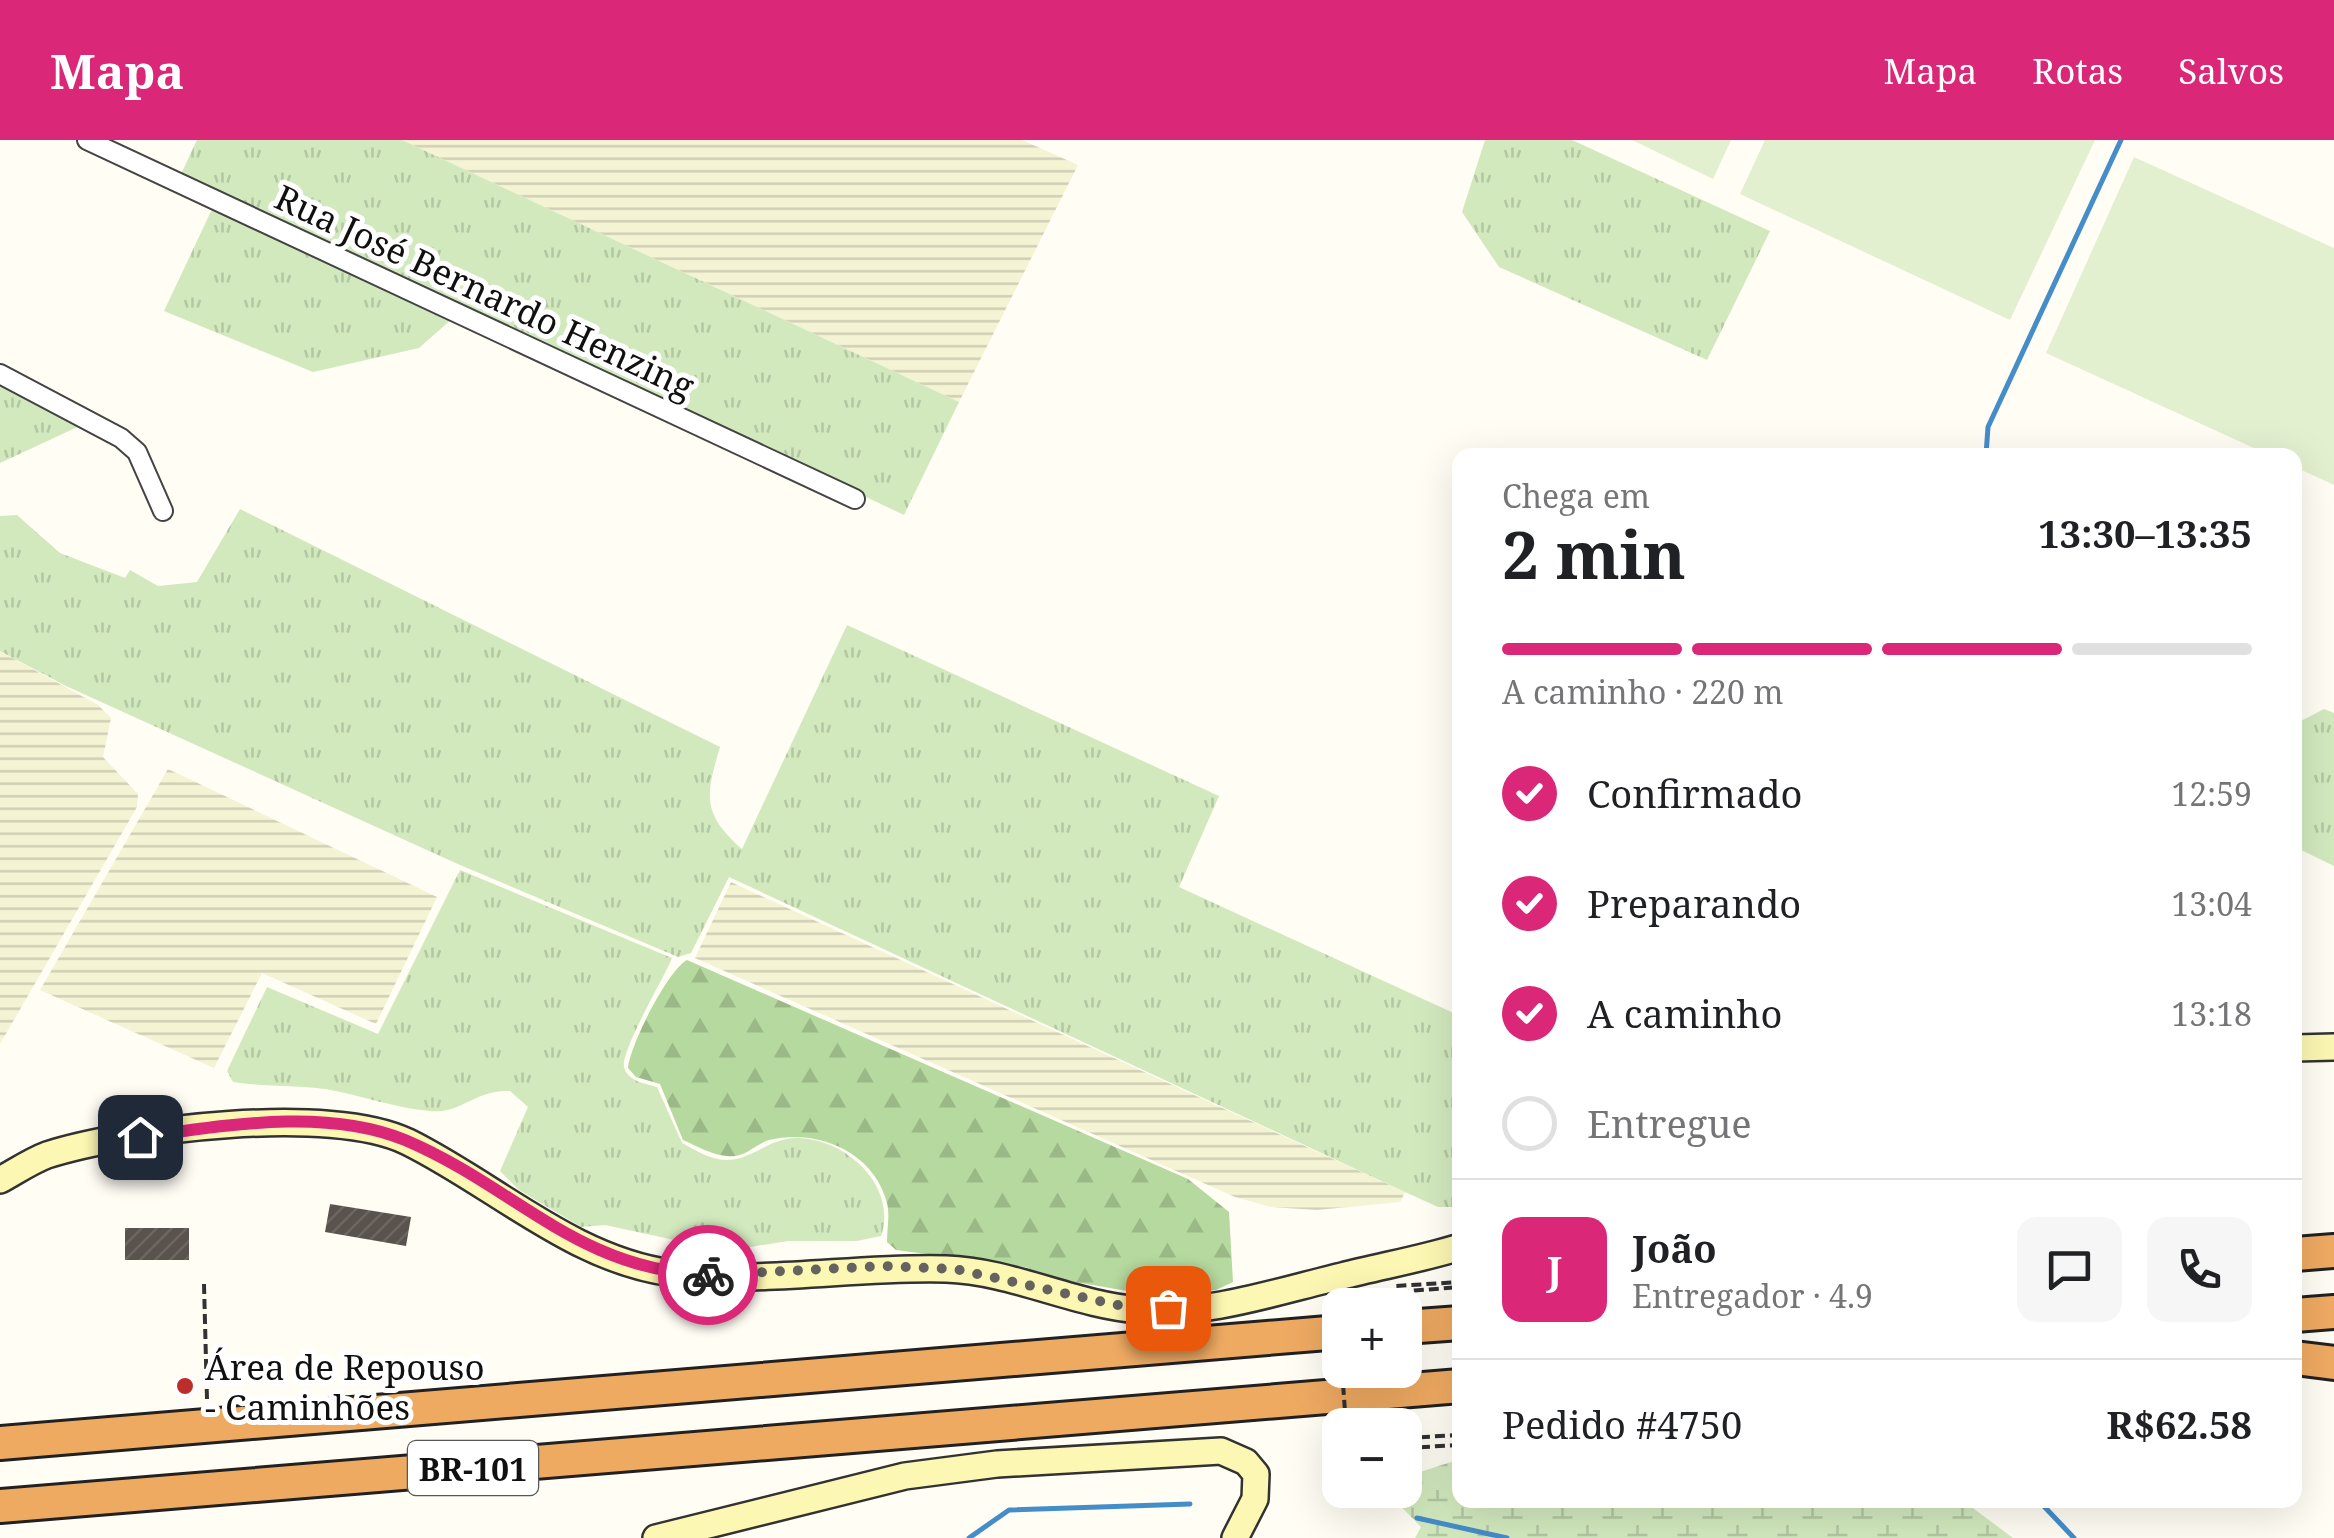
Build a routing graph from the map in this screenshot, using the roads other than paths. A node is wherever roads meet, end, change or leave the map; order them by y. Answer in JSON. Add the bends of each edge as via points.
{"nodes":[{"id":1,"x":88,"y":140,"type":"edge"},
{"id":2,"x":0,"y":374,"type":"edge"},
{"id":3,"x":855,"y":500,"type":"dead end"},
{"id":4,"x":163,"y":511,"type":"dead end"},
{"id":5,"x":2334,"y":1047,"type":"edge"},
{"id":6,"x":2302,"y":1048,"type":"edge"},
{"id":7,"x":0,"y":1180,"type":"edge"},
{"id":8,"x":1452,"y":1248,"type":"edge"},
{"id":9,"x":2334,"y":1251,"type":"edge"},
{"id":10,"x":2302,"y":1253,"type":"edge"},
{"id":11,"x":2334,"y":1312,"type":"edge"},
{"id":12,"x":2302,"y":1314,"type":"edge"},
{"id":13,"x":1452,"y":1323,"type":"edge"},
{"id":14,"x":1422,"y":1325,"type":"edge"},
{"id":15,"x":1322,"y":1333,"type":"edge"},
{"id":16,"x":2302,"y":1359,"type":"edge"},
{"id":17,"x":2334,"y":1363,"type":"edge"},
{"id":18,"x":1452,"y":1387,"type":"edge"},
{"id":19,"x":0,"y":1443,"type":"edge"},
{"id":20,"x":0,"y":1506,"type":"edge"},
{"id":21,"x":656,"y":1538,"type":"edge"},
{"id":22,"x":1235,"y":1538,"type":"edge"}],
"edges":[{"from":1,"to":3,"type":"street","name":"Rua José Bernardo Henzing"},
{"from":2,"to":4,"type":"street","via":[[138,452]]},
{"from":5,"to":6,"type":"street"},
{"from":7,"to":8,"type":"street","via":[[45,1156],[108,1142],[204,1128],[326,1124],[404,1140],[560,1233],[610,1257],[672,1273],[955,1269],[1140,1310],[1246,1299]]},
{"from":9,"to":10,"type":"highway"},
{"from":11,"to":12,"type":"highway"},
{"from":13,"to":14,"type":"highway"},
{"from":15,"to":19,"type":"highway","number":"BR-101"},
{"from":16,"to":17,"type":"highway"},
{"from":18,"to":20,"type":"highway","number":"BR-101"},
{"from":21,"to":22,"type":"street","via":[[905,1476],[1221,1451],[1256,1474],[1255,1499]]}]}
